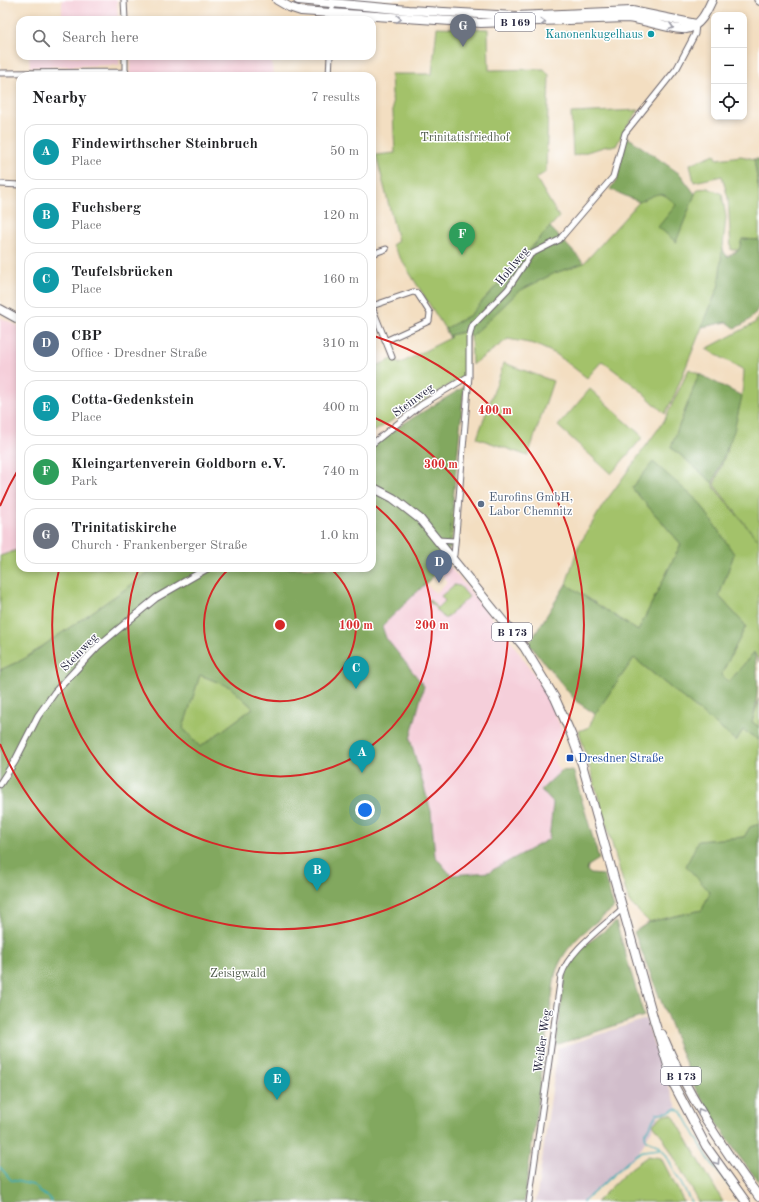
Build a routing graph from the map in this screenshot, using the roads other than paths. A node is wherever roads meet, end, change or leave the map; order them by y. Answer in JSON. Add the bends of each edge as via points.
{"nodes":[{"id":1,"x":124,"y":0,"type":"edge"},
{"id":2,"x":277,"y":0,"type":"edge"},
{"id":3,"x":298,"y":0,"type":"edge"},
{"id":4,"x":712,"y":0,"type":"edge"},
{"id":5,"x":757,"y":0,"type":"edge"},
{"id":6,"x":759,"y":2,"type":"edge"},
{"id":7,"x":332,"y":4,"type":"junction"},
{"id":8,"x":125,"y":16,"type":"edge"},
{"id":9,"x":327,"y":16,"type":"edge"},
{"id":10,"x":332,"y":16,"type":"edge"},
{"id":11,"x":376,"y":19,"type":"edge"},
{"id":12,"x":696,"y":24,"type":"junction"},
{"id":13,"x":125,"y":60,"type":"edge"},
{"id":14,"x":330,"y":60,"type":"edge"},
{"id":15,"x":126,"y":72,"type":"edge"},
{"id":16,"x":329,"y":72,"type":"edge"},
{"id":17,"x":0,"y":73,"type":"edge"},
{"id":18,"x":16,"y":74,"type":"edge"},
{"id":19,"x":0,"y":184,"type":"edge"},
{"id":20,"x":16,"y":185,"type":"edge"},
{"id":21,"x":386,"y":249,"type":"dead end"},
{"id":22,"x":376,"y":253,"type":"edge"},
{"id":23,"x":376,"y":306,"type":"edge"},
{"id":24,"x":0,"y":309,"type":"edge"},
{"id":25,"x":376,"y":317,"type":"edge"},
{"id":26,"x":16,"y":318,"type":"edge"},
{"id":27,"x":385,"y":341,"type":"junction"},
{"id":28,"x":392,"y":356,"type":"dead end"},
{"id":29,"x":469,"y":376,"type":"junction"},
{"id":30,"x":376,"y":441,"type":"edge"},
{"id":31,"x":376,"y":489,"type":"edge"},
{"id":32,"x":438,"y":540,"type":"junction"},
{"id":33,"x":455,"y":541,"type":"junction"},
{"id":34,"x":451,"y":557,"type":"junction"},
{"id":35,"x":201,"y":572,"type":"edge"},
{"id":36,"x":0,"y":784,"type":"edge"},
{"id":37,"x":623,"y":908,"type":"junction"},
{"id":38,"x":650,"y":1004,"type":"junction"},
{"id":39,"x":759,"y":1197,"type":"edge"},
{"id":40,"x":529,"y":1202,"type":"edge"},
{"id":41,"x":746,"y":1202,"type":"edge"}],
"edges":[{"from":1,"to":8,"type":"street"},
{"from":2,"to":9,"type":"main road","number":"B 169","via":[[301,11]]},
{"from":3,"to":7,"type":"main road","number":"B 169"},
{"from":4,"to":12,"type":"main road","via":[[704,16]]},
{"from":5,"to":6,"type":"street"},
{"from":7,"to":10,"type":"street"},
{"from":7,"to":12,"type":"main road","number":"B 169","via":[[516,16],[632,11]]},
{"from":11,"to":12,"type":"main road","number":"B 169","one_way":true,"via":[[481,23],[627,18],[646,20],[683,30]]},
{"from":12,"to":29,"type":"street","name":"Hohlweg","via":[[695,34],[677,68],[625,133],[613,177],[559,240],[531,254],[508,289],[472,326],[469,338]]},
{"from":13,"to":15,"type":"street"},
{"from":14,"to":16,"type":"street"},
{"from":17,"to":18,"type":"street"},
{"from":19,"to":20,"type":"street"},
{"from":21,"to":22,"type":"street"},
{"from":23,"to":27,"type":"street","via":[[413,292],[417,293],[430,313],[429,321]]},
{"from":24,"to":26,"type":"main road"},
{"from":25,"to":27,"type":"street"},
{"from":27,"to":28,"type":"street"},
{"from":29,"to":30,"type":"street","name":"Steinweg","via":[[417,409]]},
{"from":29,"to":33,"type":"street","name":"Hohlweg"},
{"from":31,"to":32,"type":"main road","number":"B 173","via":[[393,498],[420,519]]},
{"from":32,"to":33,"type":"street"},
{"from":32,"to":34,"type":"main road","number":"B 173"},
{"from":33,"to":34,"type":"street","name":"Hohlweg","via":[[454,555]]},
{"from":34,"to":37,"type":"main road","number":"B 173","via":[[524,647],[555,698],[572,734],[582,764]]},
{"from":35,"to":36,"type":"street","name":"Steinweg","via":[[156,598],[98,646],[55,692],[38,716]]},
{"from":37,"to":38,"type":"main road","number":"B 173"},
{"from":37,"to":40,"type":"street","name":"Weißer Weg","via":[[564,965]]},
{"from":39,"to":38,"type":"main road","number":"B 173","one_way":true,"via":[[695,1103],[674,1062]]},
{"from":38,"to":41,"type":"main road","number":"B 173","one_way":true,"via":[[677,1094],[706,1146]]}]}
